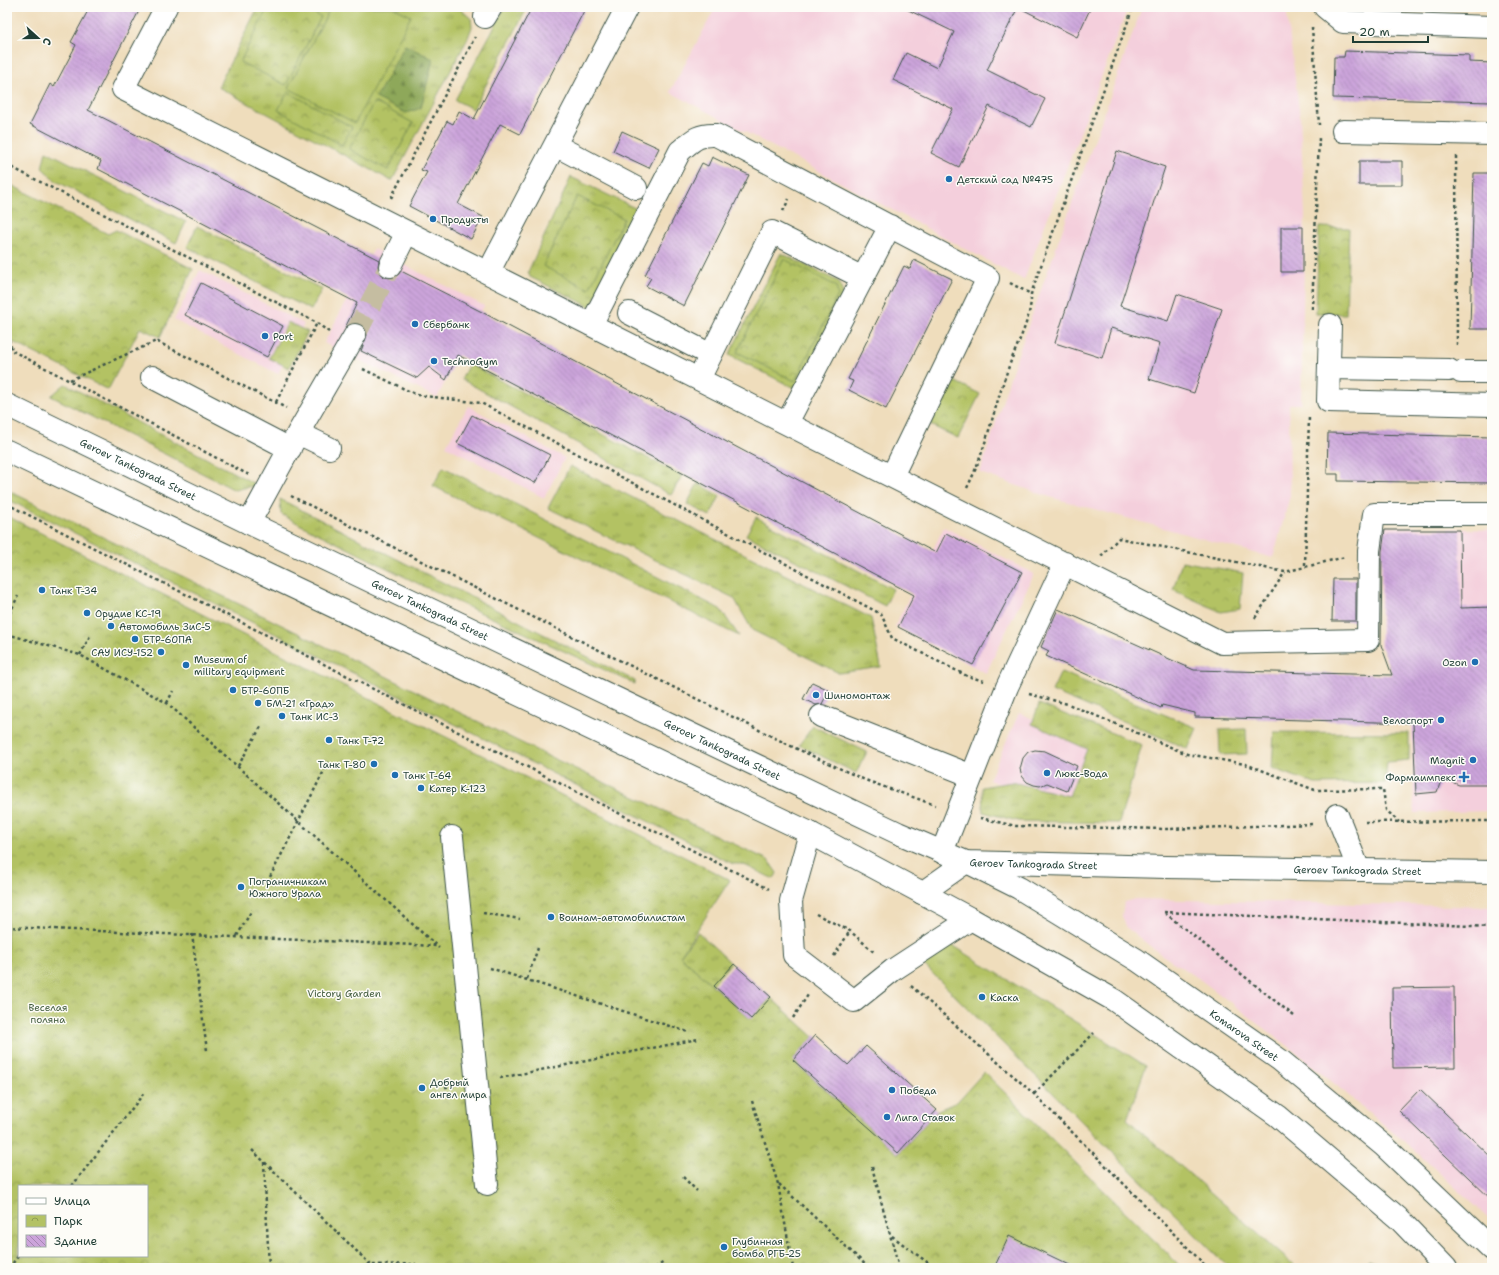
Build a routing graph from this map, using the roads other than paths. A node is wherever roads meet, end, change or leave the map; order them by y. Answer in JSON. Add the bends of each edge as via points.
{"nodes":[{"id":1,"x":166,"y":7,"type":"edge"},
{"id":2,"x":627,"y":7,"type":"edge"},
{"id":3,"x":1318,"y":15,"type":"edge"},
{"id":4,"x":1428,"y":16,"type":"edge"},
{"id":5,"x":1492,"y":27,"type":"edge"},
{"id":6,"x":1343,"y":132,"type":"dead end"},
{"id":7,"x":1492,"y":134,"type":"edge"},
{"id":8,"x":555,"y":145,"type":"junction"},
{"id":9,"x":636,"y":188,"type":"dead end"},
{"id":10,"x":890,"y":226,"type":"junction"},
{"id":11,"x":407,"y":232,"type":"junction"},
{"id":12,"x":390,"y":266,"type":"tunnel mouth"},
{"id":13,"x":488,"y":273,"type":"junction"},
{"id":14,"x":863,"y":278,"type":"junction"},
{"id":15,"x":630,"y":313,"type":"dead end"},
{"id":16,"x":1321,"y":320,"type":"road end"},
{"id":17,"x":591,"y":325,"type":"junction"},
{"id":18,"x":355,"y":335,"type":"tunnel mouth"},
{"id":19,"x":711,"y":355,"type":"junction"},
{"id":20,"x":1329,"y":368,"type":"junction"},
{"id":21,"x":1492,"y":372,"type":"edge"},
{"id":22,"x":152,"y":377,"type":"dead end"},
{"id":23,"x":699,"y":379,"type":"junction"},
{"id":24,"x":7,"y":405,"type":"edge"},
{"id":25,"x":1492,"y":405,"type":"edge"},
{"id":26,"x":787,"y":423,"type":"junction"},
{"id":27,"x":294,"y":441,"type":"junction"},
{"id":28,"x":329,"y":448,"type":"dead end"},
{"id":29,"x":7,"y":451,"type":"edge"},
{"id":30,"x":892,"y":476,"type":"junction"},
{"id":31,"x":1492,"y":514,"type":"edge"},
{"id":32,"x":249,"y":523,"type":"junction"},
{"id":33,"x":1065,"y":564,"type":"junction"},
{"id":34,"x":821,"y":716,"type":"dead end"},
{"id":35,"x":972,"y":776,"type":"junction"},
{"id":36,"x":1338,"y":819,"type":"road end"},
{"id":37,"x":810,"y":833,"type":"junction"},
{"id":38,"x":452,"y":837,"type":"dead end"},
{"id":39,"x":942,"y":852,"type":"junction"},
{"id":40,"x":966,"y":862,"type":"junction"},
{"id":41,"x":1359,"y":870,"type":"junction"},
{"id":42,"x":1492,"y":872,"type":"edge"},
{"id":43,"x":922,"y":893,"type":"junction"},
{"id":44,"x":971,"y":919,"type":"junction"},
{"id":45,"x":487,"y":1184,"type":"dead end"},
{"id":46,"x":1492,"y":1250,"type":"edge"},
{"id":47,"x":1446,"y":1268,"type":"edge"}],
"edges":[{"from":1,"to":11,"type":"main road","via":[[123,89]]},
{"from":2,"to":8,"type":"main road"},
{"from":3,"to":4,"type":"main road","via":[[1343,22]]},
{"from":4,"to":5,"type":"main road"},
{"from":6,"to":7,"type":"main road"},
{"from":8,"to":9,"type":"main road"},
{"from":8,"to":13,"type":"main road"},
{"from":10,"to":14,"type":"main road"},
{"from":10,"to":17,"type":"main road","via":[[716,135],[703,134],[680,151]]},
{"from":10,"to":30,"type":"main road","via":[[988,278]]},
{"from":11,"to":12,"type":"main road"},
{"from":11,"to":13,"type":"main road"},
{"from":13,"to":17,"type":"main road"},
{"from":14,"to":19,"type":"main road","via":[[772,232]]},
{"from":14,"to":26,"type":"main road"},
{"from":15,"to":19,"type":"main road"},
{"from":16,"to":20,"type":"main road"},
{"from":17,"to":23,"type":"main road"},
{"from":18,"to":27,"type":"main road"},
{"from":19,"to":23,"type":"main road"},
{"from":20,"to":21,"type":"main road"},
{"from":20,"to":25,"type":"main road","via":[[1328,401]]},
{"from":22,"to":27,"type":"main road"},
{"from":23,"to":26,"type":"main road"},
{"from":24,"to":32,"type":"main road","name":"Geroev Tankograda Street"},
{"from":26,"to":30,"type":"main road"},
{"from":27,"to":28,"type":"main road"},
{"from":27,"to":32,"type":"main road"},
{"from":29,"to":37,"type":"main road"},
{"from":30,"to":33,"type":"main road"},
{"from":31,"to":33,"type":"main road","via":[[1374,514],[1369,551],[1368,640],[1222,643]]},
{"from":32,"to":39,"type":"main road","name":"Geroev Tankograda Street"},
{"from":33,"to":35,"type":"main road","via":[[1007,687]]},
{"from":34,"to":35,"type":"main road"},
{"from":35,"to":39,"type":"main road"},
{"from":36,"to":41,"type":"main road"},
{"from":37,"to":43,"type":"main road"},
{"from":37,"to":44,"type":"main road","via":[[791,901],[794,955],[854,1001],[893,970]]},
{"from":38,"to":45,"type":"main road"},
{"from":39,"to":40,"type":"main road","name":"Geroev Tankograda Street"},
{"from":40,"to":41,"type":"main road","name":"Geroev Tankograda Street"},
{"from":40,"to":43,"type":"main road"},
{"from":40,"to":46,"type":"main road","name":"Komarova Street","via":[[1019,888],[1137,960],[1280,1060],[1384,1146]]},
{"from":41,"to":42,"type":"main road","name":"Geroev Tankograda Street"},
{"from":43,"to":44,"type":"main road"},
{"from":44,"to":47,"type":"main road","via":[[1114,1000],[1278,1116],[1398,1218]]}]}
